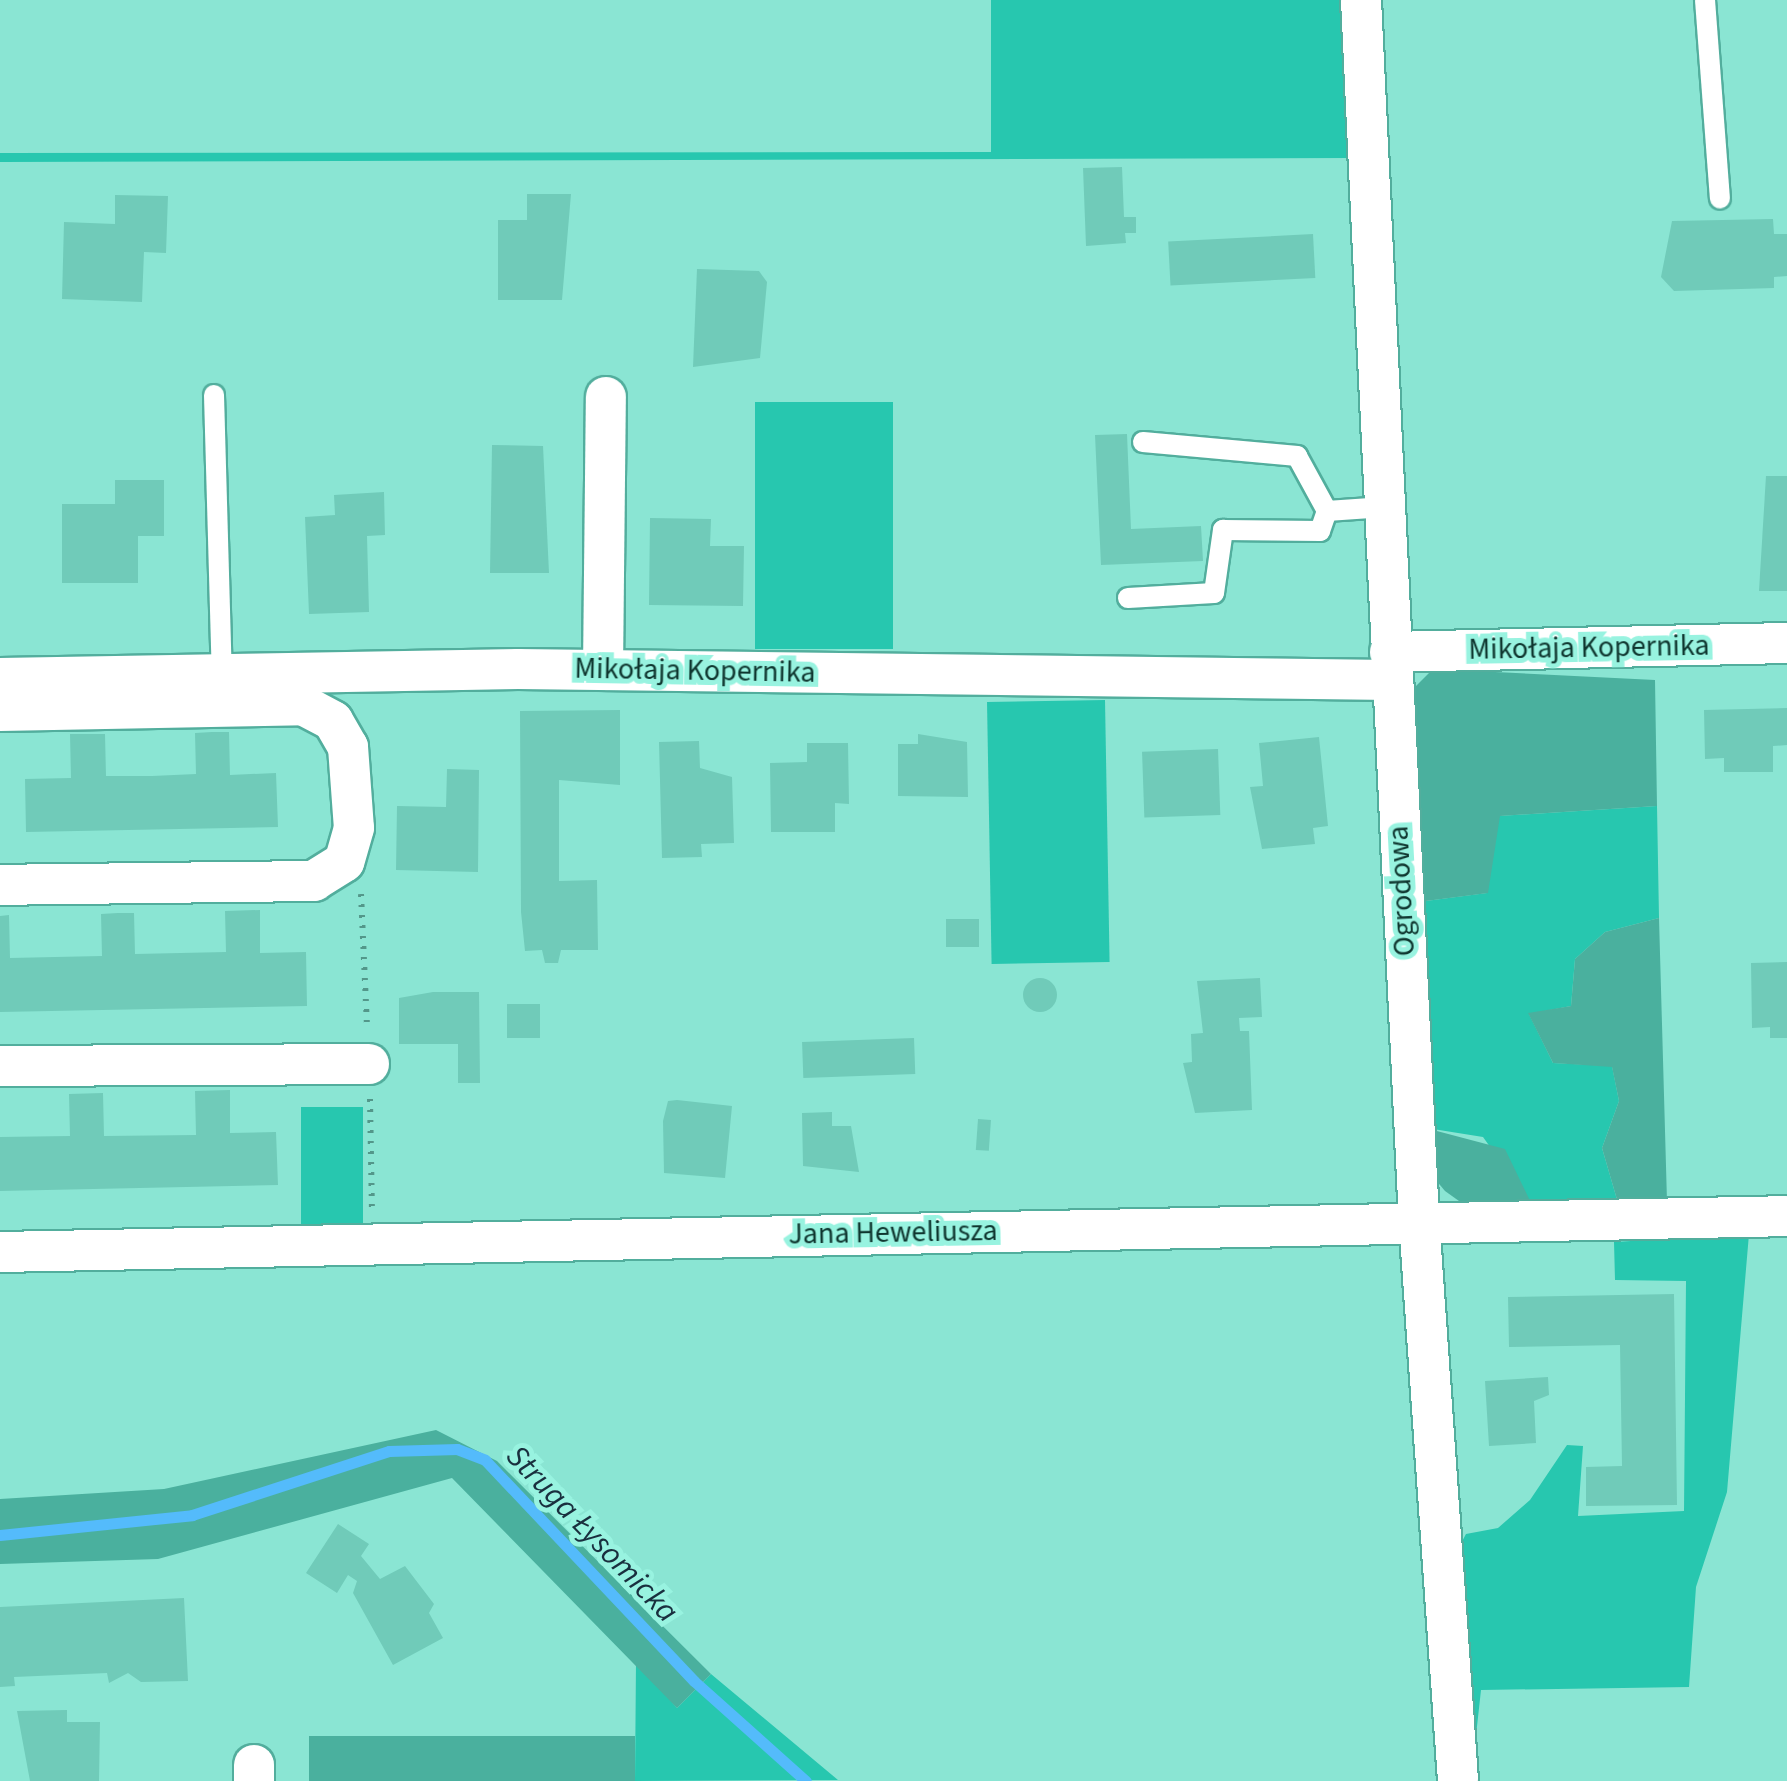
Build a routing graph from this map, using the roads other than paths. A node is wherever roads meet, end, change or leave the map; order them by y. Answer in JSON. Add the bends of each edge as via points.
{"nodes":[{"id":1,"x":1360,"y":0,"type":"edge"},
{"id":2,"x":1704,"y":0,"type":"edge"},
{"id":3,"x":1720,"y":198,"type":"dead end"},
{"id":4,"x":214,"y":395,"type":"dead end"},
{"id":5,"x":606,"y":398,"type":"dead end"},
{"id":6,"x":1144,"y":442,"type":"dead end"},
{"id":7,"x":1385,"y":506,"type":"junction"},
{"id":8,"x":1327,"y":511,"type":"junction"},
{"id":9,"x":1128,"y":598,"type":"dead end"},
{"id":10,"x":1787,"y":644,"type":"edge"},
{"id":11,"x":1390,"y":666,"type":"junction"},
{"id":12,"x":603,"y":670,"type":"junction"},
{"id":13,"x":222,"y":674,"type":"junction"},
{"id":14,"x":0,"y":678,"type":"edge"},
{"id":15,"x":0,"y":711,"type":"edge"},
{"id":16,"x":0,"y":885,"type":"edge"},
{"id":17,"x":369,"y":1064,"type":"dead end"},
{"id":18,"x":0,"y":1066,"type":"edge"},
{"id":19,"x":1787,"y":1216,"type":"edge"},
{"id":20,"x":1419,"y":1220,"type":"junction"},
{"id":21,"x":0,"y":1252,"type":"edge"},
{"id":22,"x":1458,"y":1781,"type":"edge"}],
"edges":[{"from":1,"to":7,"type":"street","name":"Ogrodowa"},
{"from":2,"to":3,"type":"lane"},
{"from":4,"to":13,"type":"lane"},
{"from":5,"to":12,"type":"street"},
{"from":6,"to":8,"type":"lane","via":[[1297,456]]},
{"from":7,"to":8,"type":"lane"},
{"from":7,"to":11,"type":"street","name":"Ogrodowa"},
{"from":8,"to":9,"type":"lane","via":[[1320,531],[1223,530],[1214,593]]},
{"from":10,"to":11,"type":"street","name":"Mikołaja Kopernika"},
{"from":11,"to":12,"type":"street","name":"Mikołaja Kopernika"},
{"from":11,"to":20,"type":"street","name":"Ogrodowa"},
{"from":12,"to":13,"type":"street","name":"Mikołaja Kopernika"},
{"from":13,"to":14,"type":"street","name":"Mikołaja Kopernika"},
{"from":15,"to":16,"type":"street","via":[[303,705],[332,721],[348,747],[354,828],[344,862],[314,881]]},
{"from":17,"to":18,"type":"street"},
{"from":19,"to":20,"type":"street","name":"Jana Heweliusza"},
{"from":20,"to":21,"type":"street","name":"Jana Heweliusza"},
{"from":20,"to":22,"type":"street","name":"Ogrodowa"}]}
